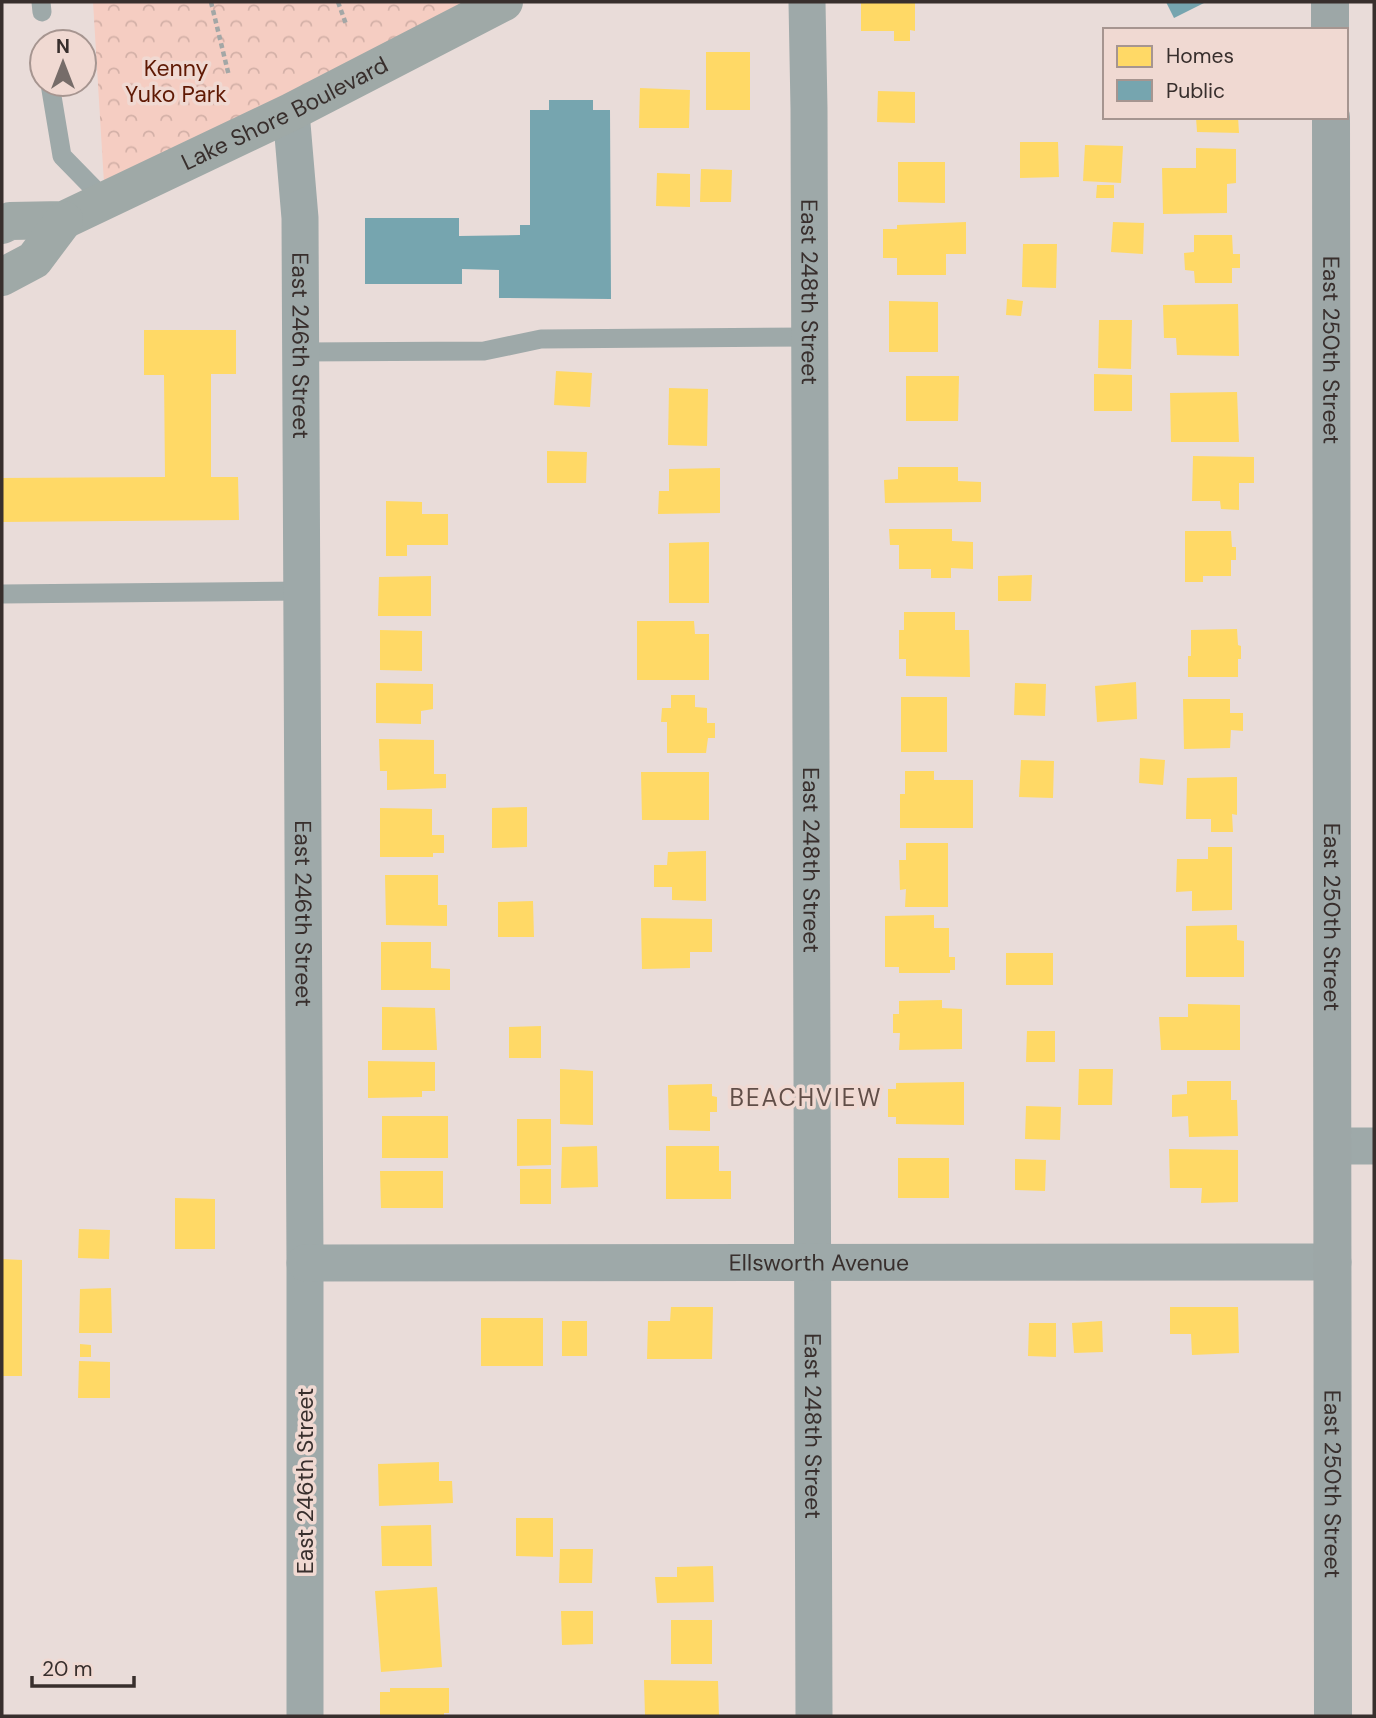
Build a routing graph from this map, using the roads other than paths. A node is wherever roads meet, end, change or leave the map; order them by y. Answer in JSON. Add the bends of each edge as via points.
{"nodes":[{"id":1,"x":504,"y":2,"type":"edge"},
{"id":2,"x":807,"y":2,"type":"edge"},
{"id":3,"x":1330,"y":2,"type":"edge"},
{"id":4,"x":1330,"y":28,"type":"edge"},
{"id":5,"x":52,"y":98,"type":"edge"},
{"id":6,"x":291,"y":112,"type":"junction"},
{"id":7,"x":1331,"y":119,"type":"edge"},
{"id":8,"x":105,"y":200,"type":"junction"},
{"id":9,"x":64,"y":219,"type":"junction"},
{"id":10,"x":2,"y":225,"type":"edge"},
{"id":11,"x":2,"y":276,"type":"edge"},
{"id":12,"x":810,"y":337,"type":"junction"},
{"id":13,"x":301,"y":352,"type":"junction"},
{"id":14,"x":302,"y":591,"type":"junction"},
{"id":15,"x":2,"y":594,"type":"edge"},
{"id":16,"x":1333,"y":1146,"type":"junction"},
{"id":17,"x":1374,"y":1146,"type":"edge"},
{"id":18,"x":1333,"y":1262,"type":"junction"},
{"id":19,"x":306,"y":1263,"type":"junction"},
{"id":20,"x":814,"y":1263,"type":"junction"},
{"id":21,"x":305,"y":1716,"type":"edge"},
{"id":22,"x":814,"y":1716,"type":"edge"},
{"id":23,"x":1333,"y":1716,"type":"edge"}],
"edges":[{"from":1,"to":6,"type":"main road","name":"Lake Shore Boulevard"},
{"from":2,"to":12,"type":"street","name":"East 248th Street"},
{"from":3,"to":4,"type":"street"},
{"from":5,"to":8,"type":"lane","via":[[62,156]]},
{"from":6,"to":8,"type":"main road","name":"Lake Shore Boulevard"},
{"from":6,"to":13,"type":"street","name":"East 246th Street","via":[[300,218]]},
{"from":7,"to":16,"type":"street","name":"East 250th Street"},
{"from":8,"to":9,"type":"main road","name":"Lake Shore Boulevard"},
{"from":9,"to":10,"type":"main road","name":"Lake Shore Boulevard"},
{"from":9,"to":11,"type":"main road","name":"Lake Shore Boulevard","via":[[34,260]]},
{"from":12,"to":13,"type":"lane","via":[[541,339],[484,351]]},
{"from":12,"to":20,"type":"street","name":"East 248th Street"},
{"from":13,"to":14,"type":"street","name":"East 246th Street"},
{"from":14,"to":15,"type":"lane"},
{"from":14,"to":19,"type":"street","name":"East 246th Street"},
{"from":16,"to":17,"type":"street"},
{"from":16,"to":18,"type":"street","name":"East 250th Street"},
{"from":18,"to":20,"type":"street","name":"Ellsworth Avenue"},
{"from":18,"to":23,"type":"street","name":"East 250th Street"},
{"from":19,"to":20,"type":"street","name":"Ellsworth Avenue"},
{"from":19,"to":21,"type":"street","name":"East 246th Street"},
{"from":20,"to":22,"type":"street","name":"East 248th Street"}]}
